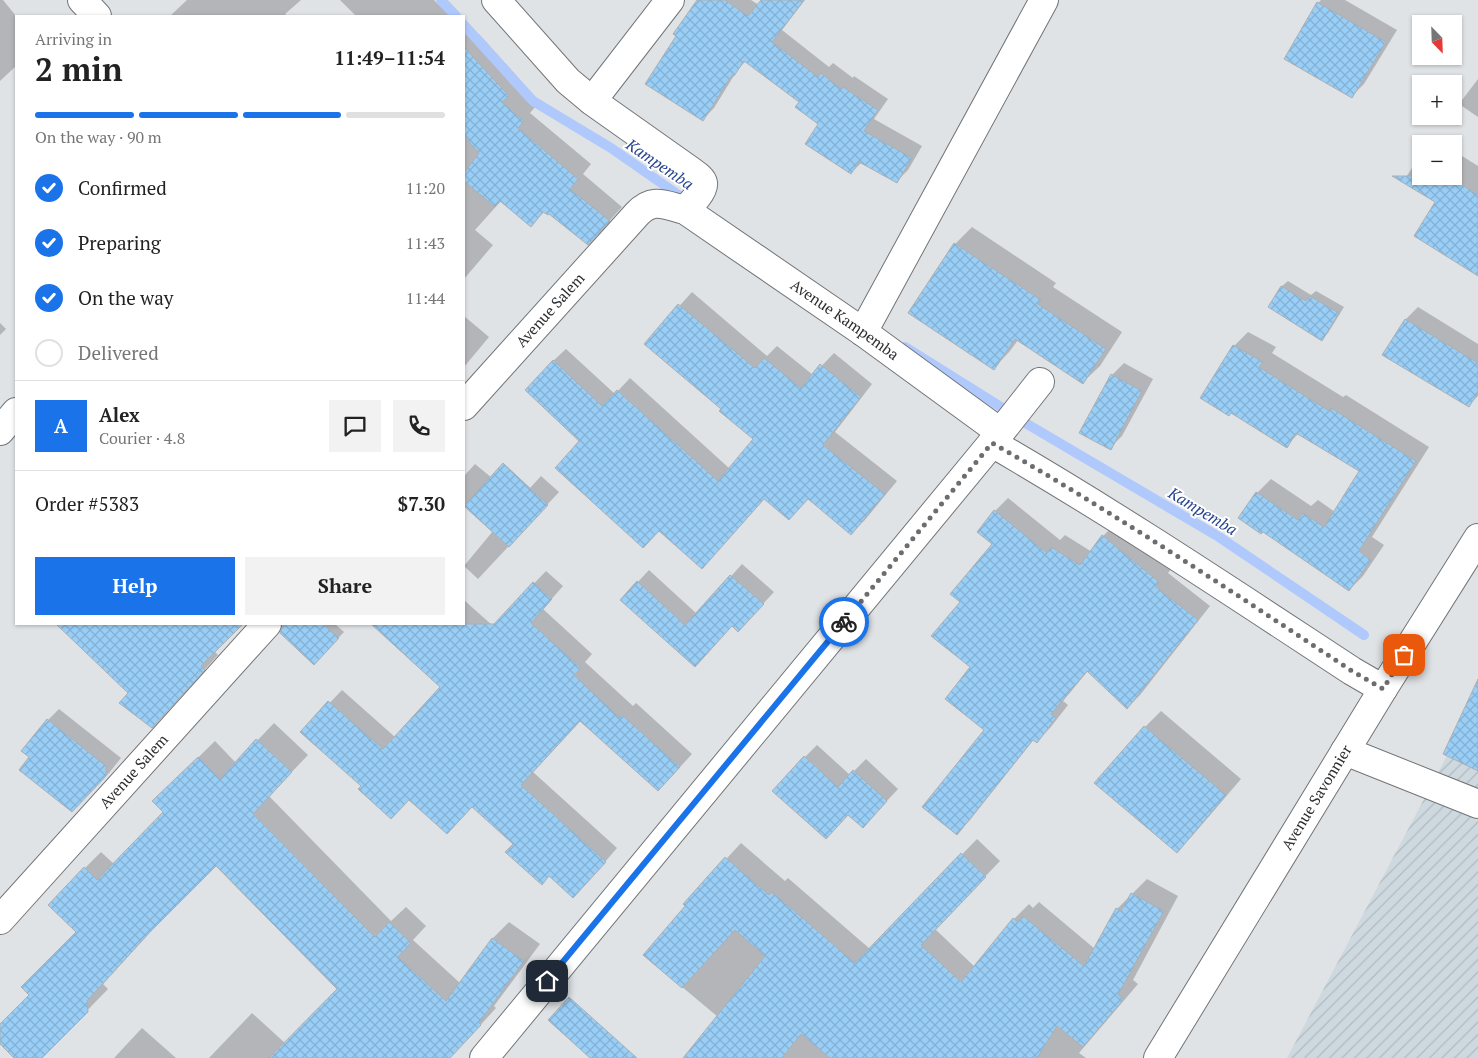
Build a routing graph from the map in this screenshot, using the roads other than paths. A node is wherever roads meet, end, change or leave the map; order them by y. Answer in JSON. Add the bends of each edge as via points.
{"nodes":[{"id":1,"x":82,"y":0,"type":"edge"},
{"id":2,"x":496,"y":0,"type":"edge"},
{"id":3,"x":670,"y":0,"type":"edge"},
{"id":4,"x":1044,"y":0,"type":"edge"},
{"id":5,"x":96,"y":15,"type":"edge"},
{"id":6,"x":592,"y":101,"type":"junction"},
{"id":7,"x":693,"y":201,"type":"junction"},
{"id":8,"x":637,"y":214,"type":"joint"},
{"id":9,"x":871,"y":318,"type":"junction"},
{"id":10,"x":465,"y":405,"type":"edge"},
{"id":11,"x":15,"y":413,"type":"edge"},
{"id":12,"x":1014,"y":414,"type":"junction"},
{"id":13,"x":0,"y":431,"type":"edge"},
{"id":14,"x":1478,"y":538,"type":"edge"},
{"id":15,"x":266,"y":625,"type":"edge"},
{"id":16,"x":1383,"y":689,"type":"junction"},
{"id":17,"x":1345,"y":751,"type":"junction"},
{"id":18,"x":1478,"y":804,"type":"edge"},
{"id":19,"x":0,"y":920,"type":"edge"},
{"id":20,"x":484,"y":1058,"type":"edge"},
{"id":21,"x":1158,"y":1058,"type":"edge"}],
"edges":[{"from":1,"to":5,"type":"street"},
{"from":2,"to":6,"type":"street","name":"Avenue Kampemba","via":[[568,81]]},
{"from":3,"to":6,"type":"street"},
{"from":4,"to":9,"type":"street"},
{"from":6,"to":7,"type":"street","name":"Avenue Kampemba","via":[[702,180],[704,184]]},
{"from":7,"to":8,"type":"street","name":"Avenue Kampemba","via":[[649,204]]},
{"from":7,"to":9,"type":"street","name":"Avenue Kampemba"},
{"from":8,"to":10,"type":"street","name":"Avenue Salem"},
{"from":9,"to":12,"type":"street","name":"Avenue Kampemba"},
{"from":11,"to":13,"type":"street"},
{"from":12,"to":16,"type":"street","name":"Avenue Kampemba","via":[[1050,476]]},
{"from":12,"to":20,"type":"street"},
{"from":14,"to":16,"type":"street","name":"Avenue Savonnier"},
{"from":15,"to":19,"type":"street","name":"Avenue Salem"},
{"from":16,"to":17,"type":"street","name":"Avenue Savonnier"},
{"from":17,"to":18,"type":"street"},
{"from":17,"to":21,"type":"street","name":"Avenue Savonnier"}]}
